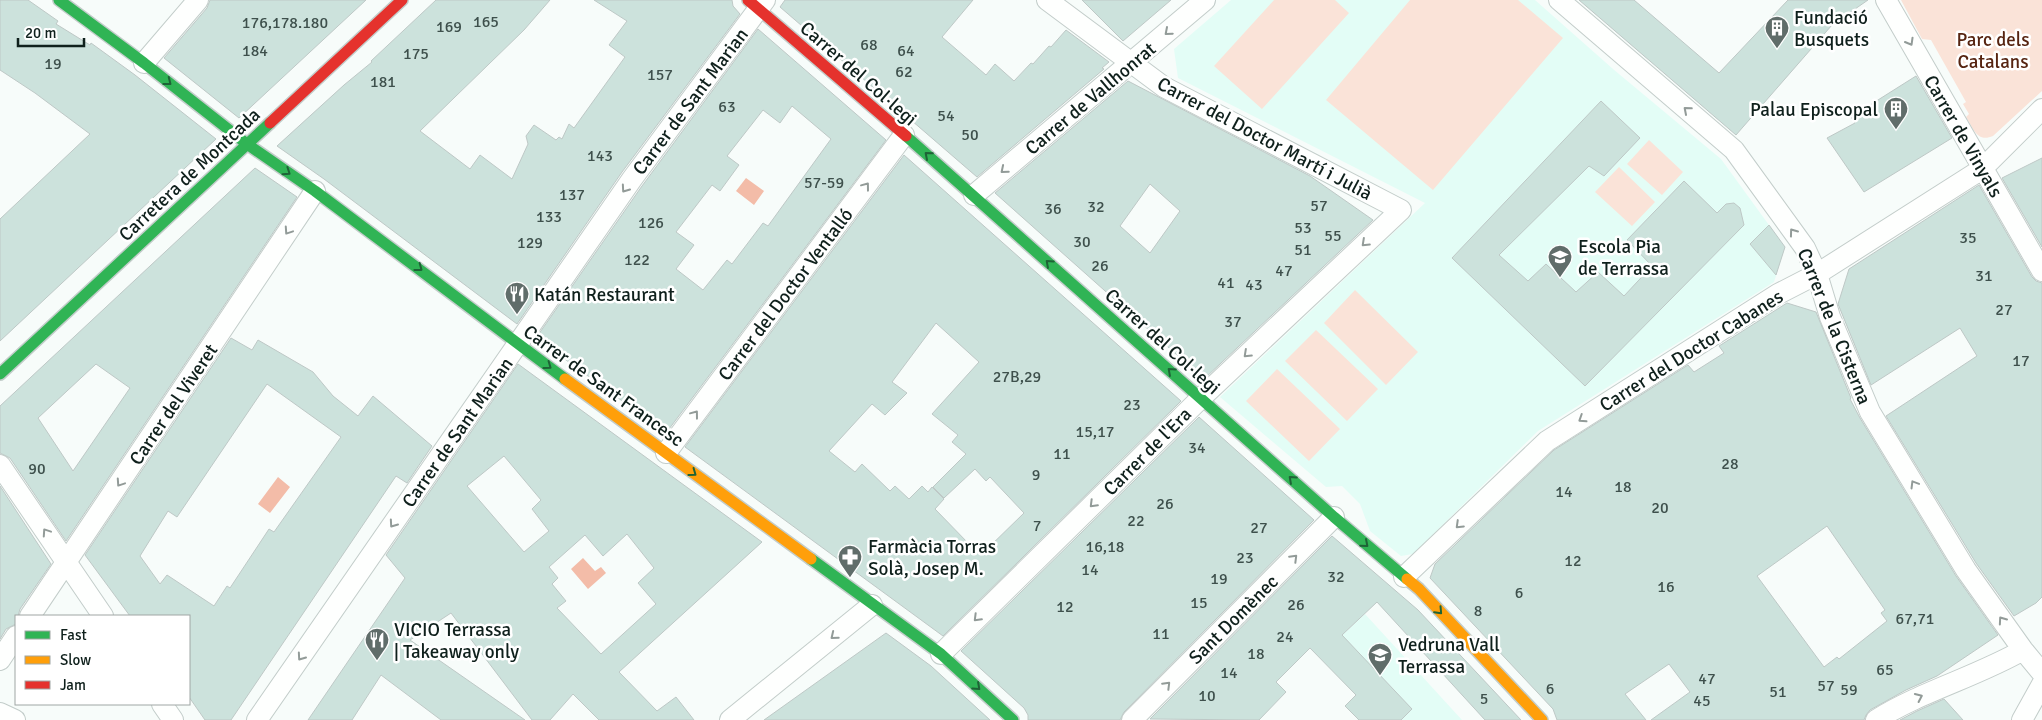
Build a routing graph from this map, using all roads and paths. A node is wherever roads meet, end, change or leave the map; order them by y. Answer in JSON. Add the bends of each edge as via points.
{"nodes":[{"id":1,"x":59,"y":0,"type":"edge"},
{"id":2,"x":198,"y":0,"type":"edge"},
{"id":3,"x":402,"y":0,"type":"edge"},
{"id":4,"x":1047,"y":0,"type":"edge"},
{"id":5,"x":1205,"y":0,"type":"edge"},
{"id":6,"x":1559,"y":0,"type":"edge"},
{"id":7,"x":1886,"y":0,"type":"edge"},
{"id":8,"x":757,"y":3,"type":"edge"},
{"id":9,"x":144,"y":63,"type":"junction"},
{"id":10,"x":1133,"y":63,"type":"junction"},
{"id":11,"x":2042,"y":109,"type":"edge"},
{"id":12,"x":904,"y":135,"type":"junction"},
{"id":13,"x":247,"y":144,"type":"junction"},
{"id":14,"x":1982,"y":169,"type":"junction"},
{"id":15,"x":315,"y":191,"type":"junction"},
{"id":16,"x":974,"y":195,"type":"junction"},
{"id":17,"x":1401,"y":210,"type":"joint"},
{"id":18,"x":2042,"y":271,"type":"edge"},
{"id":19,"x":1817,"y":274,"type":"junction"},
{"id":20,"x":518,"y":344,"type":"junction"},
{"id":21,"x":0,"y":374,"type":"edge"},
{"id":22,"x":1201,"y":398,"type":"junction"},
{"id":23,"x":666,"y":453,"type":"junction"},
{"id":24,"x":0,"y":465,"type":"edge"},
{"id":25,"x":1331,"y":514,"type":"junction"},
{"id":26,"x":66,"y":562,"type":"junction"},
{"id":27,"x":1404,"y":578,"type":"junction"},
{"id":28,"x":872,"y":605,"type":"junction"},
{"id":29,"x":31,"y":615,"type":"edge"},
{"id":30,"x":102,"y":615,"type":"edge"},
{"id":31,"x":15,"y":638,"type":"edge"},
{"id":32,"x":2023,"y":650,"type":"junction"},
{"id":33,"x":941,"y":654,"type":"junction"},
{"id":34,"x":0,"y":660,"type":"edge"},
{"id":35,"x":2041,"y":671,"type":"edge"},
{"id":36,"x":163,"y":705,"type":"edge"},
{"id":37,"x":0,"y":713,"type":"edge"},
{"id":38,"x":15,"y":720,"type":"edge"},
{"id":39,"x":173,"y":720,"type":"edge"},
{"id":40,"x":257,"y":720,"type":"edge"},
{"id":41,"x":730,"y":720,"type":"edge"},
{"id":42,"x":1013,"y":720,"type":"edge"},
{"id":43,"x":1132,"y":720,"type":"edge"},
{"id":44,"x":1542,"y":720,"type":"edge"},
{"id":45,"x":1876,"y":720,"type":"edge"},
{"id":46,"x":2022,"y":720,"type":"edge"}],
"edges":[{"from":1,"to":9,"type":"street","name":"Carrer de Sant Francesc"},
{"from":2,"to":9,"type":"street"},
{"from":3,"to":13,"type":"street","name":"Carretera de Montcada"},
{"from":4,"to":10,"type":"street","name":"Carrer del Doctor Martí i Julià"},
{"from":5,"to":10,"type":"street","name":"Carrer de Vallhonrat","one_way":true},
{"from":19,"to":6,"type":"street","name":"Carrer de la Cisterna","one_way":true,"via":[[1805,248],[1734,150]]},
{"from":7,"to":14,"type":"street","name":"Carrer de Vinyals","one_way":true},
{"from":8,"to":12,"type":"street","name":"Carrer del Col·legi"},
{"from":8,"to":20,"type":"street","name":"Carrer de Sant Marian","one_way":true},
{"from":9,"to":13,"type":"street","name":"Carrer de Sant Francesc","one_way":true},
{"from":10,"to":16,"type":"street","name":"Carrer de Vallhonrat","one_way":true},
{"from":10,"to":17,"type":"street","name":"Carrer del Doctor Martí i Julià","via":[[1164,87]]},
{"from":11,"to":14,"type":"street","name":"Carrer del Doctor Cabanes"},
{"from":16,"to":12,"type":"street","name":"Carrer del Col·legi","one_way":true},
{"from":23,"to":12,"type":"street","name":"Carrer del Doctor Ventalló","one_way":true},
{"from":13,"to":15,"type":"street","name":"Carrer de Sant Francesc","one_way":true},
{"from":13,"to":21,"type":"street","name":"Carretera de Montcada"},
{"from":14,"to":18,"type":"street","name":"Carrer de Vinyals"},
{"from":14,"to":19,"type":"street","name":"Carrer del Doctor Cabanes"},
{"from":15,"to":20,"type":"street","name":"Carrer de Sant Francesc","one_way":true},
{"from":15,"to":26,"type":"street","name":"Carrer del Viveret","one_way":true},
{"from":22,"to":16,"type":"street","name":"Carrer del Col·legi","one_way":true},
{"from":17,"to":22,"type":"street","name":"Carrer de l'Era","one_way":true},
{"from":19,"to":27,"type":"street","name":"Carrer del Doctor Cabanes","one_way":true,"via":[[1778,294],[1547,441]]},
{"from":32,"to":19,"type":"street","name":"Carrer de la Cisterna","one_way":true,"via":[[1966,570],[1870,412],[1830,317]]},
{"from":20,"to":23,"type":"street","name":"Carrer de Sant Francesc","one_way":true},
{"from":20,"to":40,"type":"street","name":"Carrer de Sant Marian","one_way":true},
{"from":25,"to":22,"type":"street","name":"Carrer del Col·legi","one_way":true},
{"from":22,"to":33,"type":"street","name":"Carrer de l'Era","one_way":true},
{"from":23,"to":28,"type":"street","name":"Carrer de Sant Francesc","one_way":true},
{"from":26,"to":24,"type":"street","one_way":true},
{"from":25,"to":27,"type":"street","name":"Carrer del Col·legi","one_way":true},
{"from":43,"to":25,"type":"street","name":"Sant Domènec","one_way":true},
{"from":26,"to":29,"type":"street","name":"Carrer del Viveret"},
{"from":26,"to":30,"type":"street"},
{"from":27,"to":44,"type":"street","name":"Carrer del Col·legi","one_way":true,"via":[[1426,597]]},
{"from":28,"to":33,"type":"street","name":"Carrer de Sant Francesc"},
{"from":28,"to":41,"type":"street","one_way":true},
{"from":31,"to":34,"type":"street"},
{"from":32,"to":35,"type":"street","name":"Carrer de la Cisterna"},
{"from":45,"to":32,"type":"street","one_way":true,"via":[[1895,708],[1997,665]]},
{"from":33,"to":42,"type":"street","name":"Carrer de Sant Francesc","one_way":true},
{"from":35,"to":46,"type":"street"},
{"from":36,"to":39,"type":"street"},
{"from":37,"to":38,"type":"street"}]}
